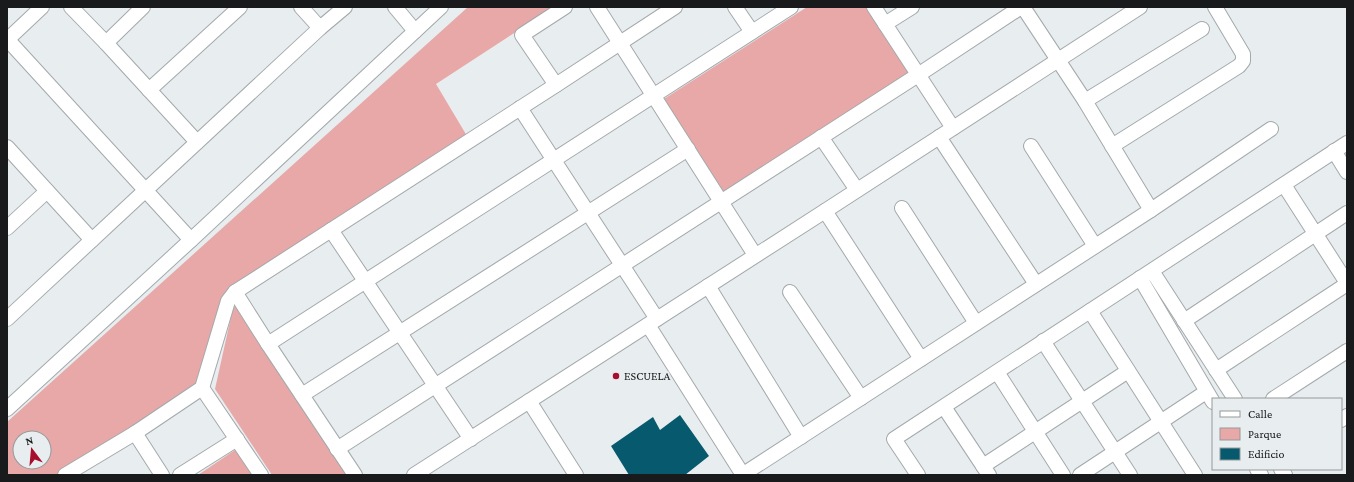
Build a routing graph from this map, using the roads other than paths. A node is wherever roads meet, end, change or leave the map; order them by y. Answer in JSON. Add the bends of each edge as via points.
{"nodes":[{"id":1,"x":42,"y":7,"type":"edge"},
{"id":2,"x":71,"y":7,"type":"edge"},
{"id":3,"x":143,"y":7,"type":"edge"},
{"id":4,"x":240,"y":7,"type":"edge"},
{"id":5,"x":301,"y":7,"type":"edge"},
{"id":6,"x":345,"y":7,"type":"edge"},
{"id":7,"x":395,"y":7,"type":"edge"},
{"id":8,"x":441,"y":7,"type":"edge"},
{"id":9,"x":565,"y":7,"type":"edge"},
{"id":10,"x":597,"y":7,"type":"edge"},
{"id":11,"x":675,"y":7,"type":"edge"},
{"id":12,"x":735,"y":7,"type":"edge"},
{"id":13,"x":791,"y":7,"type":"edge"},
{"id":14,"x":874,"y":7,"type":"edge"},
{"id":15,"x":912,"y":7,"type":"edge"},
{"id":16,"x":1022,"y":7,"type":"edge"},
{"id":17,"x":1140,"y":7,"type":"edge"},
{"id":18,"x":1215,"y":7,"type":"edge"},
{"id":19,"x":886,"y":24,"type":"junction"},
{"id":20,"x":320,"y":28,"type":"junction"},
{"id":21,"x":1202,"y":29,"type":"dead end"},
{"id":22,"x":415,"y":31,"type":"junction"},
{"id":23,"x":752,"y":32,"type":"junction"},
{"id":24,"x":7,"y":39,"type":"edge"},
{"id":25,"x":106,"y":42,"type":"junction"},
{"id":26,"x":620,"y":42,"type":"junction"},
{"id":27,"x":1058,"y":60,"type":"junction"},
{"id":28,"x":918,"y":75,"type":"junction"},
{"id":29,"x":556,"y":85,"type":"junction"},
{"id":30,"x":149,"y":90,"type":"junction"},
{"id":31,"x":654,"y":95,"type":"junction"},
{"id":32,"x":1085,"y":101,"type":"junction"},
{"id":33,"x":520,"y":108,"type":"junction"},
{"id":34,"x":953,"y":128,"type":"junction"},
{"id":35,"x":1271,"y":129,"type":"dead end"},
{"id":36,"x":821,"y":137,"type":"junction"},
{"id":37,"x":939,"y":137,"type":"junction"},
{"id":38,"x":197,"y":142,"type":"junction"},
{"id":39,"x":1347,"y":143,"type":"edge"},
{"id":40,"x":1031,"y":146,"type":"dead end"},
{"id":41,"x":1112,"y":146,"type":"junction"},
{"id":42,"x":7,"y":147,"type":"edge"},
{"id":43,"x":688,"y":149,"type":"junction"},
{"id":44,"x":1334,"y":151,"type":"junction"},
{"id":45,"x":554,"y":160,"type":"junction"},
{"id":46,"x":1347,"y":172,"type":"edge"},
{"id":47,"x":1284,"y":185,"type":"junction"},
{"id":48,"x":146,"y":190,"type":"junction"},
{"id":49,"x":856,"y":190,"type":"junction"},
{"id":50,"x":47,"y":191,"type":"junction"},
{"id":51,"x":721,"y":202,"type":"junction"},
{"id":52,"x":902,"y":208,"type":"dead end"},
{"id":53,"x":1151,"y":210,"type":"junction"},
{"id":54,"x":825,"y":211,"type":"junction"},
{"id":55,"x":588,"y":212,"type":"junction"},
{"id":56,"x":1347,"y":214,"type":"edge"},
{"id":57,"x":7,"y":228,"type":"edge"},
{"id":58,"x":332,"y":230,"type":"junction"},
{"id":59,"x":1316,"y":234,"type":"junction"},
{"id":60,"x":92,"y":240,"type":"junction"},
{"id":61,"x":191,"y":240,"type":"junction"},
{"id":62,"x":1095,"y":246,"type":"junction"},
{"id":63,"x":755,"y":255,"type":"junction"},
{"id":64,"x":622,"y":265,"type":"junction"},
{"id":65,"x":1152,"y":271,"type":"junction"},
{"id":66,"x":1140,"y":278,"type":"junction"},
{"id":67,"x":366,"y":281,"type":"junction"},
{"id":68,"x":1347,"y":283,"type":"edge"},
{"id":69,"x":1036,"y":284,"type":"junction"},
{"id":70,"x":708,"y":286,"type":"junction"},
{"id":71,"x":235,"y":292,"type":"junction"},
{"id":72,"x":790,"y":292,"type":"dead end"},
{"id":73,"x":1090,"y":311,"type":"junction"},
{"id":74,"x":7,"y":319,"type":"edge"},
{"id":75,"x":1184,"y":321,"type":"junction"},
{"id":76,"x":653,"y":322,"type":"junction"},
{"id":77,"x":976,"y":324,"type":"junction"},
{"id":78,"x":400,"y":333,"type":"junction"},
{"id":79,"x":1043,"y":341,"type":"junction"},
{"id":80,"x":268,"y":344,"type":"junction"},
{"id":81,"x":1347,"y":351,"type":"edge"},
{"id":82,"x":921,"y":359,"type":"junction"},
{"id":83,"x":1216,"y":370,"type":"junction"},
{"id":84,"x":1128,"y":371,"type":"junction"},
{"id":85,"x":997,"y":372,"type":"junction"},
{"id":86,"x":435,"y":386,"type":"junction"},
{"id":87,"x":202,"y":388,"type":"junction"},
{"id":88,"x":302,"y":395,"type":"junction"},
{"id":89,"x":1210,"y":397,"type":"edge"},
{"id":90,"x":861,"y":398,"type":"junction"},
{"id":91,"x":1234,"y":398,"type":"edge"},
{"id":92,"x":1275,"y":398,"type":"edge"},
{"id":93,"x":529,"y":401,"type":"junction"},
{"id":94,"x":1082,"y":401,"type":"junction"},
{"id":95,"x":944,"y":406,"type":"junction"},
{"id":96,"x":7,"y":409,"type":"edge"},
{"id":97,"x":1161,"y":422,"type":"junction"},
{"id":98,"x":1035,"y":432,"type":"junction"},
{"id":99,"x":135,"y":433,"type":"junction"},
{"id":100,"x":801,"y":437,"type":"junction"},
{"id":101,"x":237,"y":439,"type":"junction"},
{"id":102,"x":471,"y":439,"type":"junction"},
{"id":103,"x":337,"y":448,"type":"junction"},
{"id":104,"x":1116,"y":452,"type":"junction"},
{"id":105,"x":986,"y":471,"type":"edge"},
{"id":106,"x":912,"y":473,"type":"edge"},
{"id":107,"x":66,"y":475,"type":"edge"},
{"id":108,"x":162,"y":475,"type":"edge"},
{"id":109,"x":180,"y":475,"type":"edge"},
{"id":110,"x":261,"y":475,"type":"edge"},
{"id":111,"x":355,"y":475,"type":"edge"},
{"id":112,"x":414,"y":475,"type":"edge"},
{"id":113,"x":576,"y":475,"type":"edge"},
{"id":114,"x":743,"y":475,"type":"edge"},
{"id":115,"x":1063,"y":475,"type":"edge"},
{"id":116,"x":1080,"y":475,"type":"edge"},
{"id":117,"x":1130,"y":475,"type":"edge"},
{"id":118,"x":1195,"y":475,"type":"edge"}],
"edges":[{"from":1,"to":24,"type":"street"},
{"from":2,"to":25,"type":"street"},
{"from":3,"to":25,"type":"street"},
{"from":4,"to":30,"type":"street"},
{"from":5,"to":20,"type":"street"},
{"from":6,"to":20,"type":"street"},
{"from":7,"to":22,"type":"street"},
{"from":8,"to":22,"type":"street"},
{"from":9,"to":29,"type":"street","via":[[522,35]]},
{"from":10,"to":26,"type":"street"},
{"from":11,"to":26,"type":"street"},
{"from":12,"to":23,"type":"street"},
{"from":13,"to":23,"type":"street"},
{"from":14,"to":19,"type":"street"},
{"from":15,"to":19,"type":"street"},
{"from":16,"to":27,"type":"street"},
{"from":16,"to":28,"type":"street"},
{"from":17,"to":27,"type":"street"},
{"from":18,"to":41,"type":"street","via":[[1243,54],[1243,61],[1239,66]]},
{"from":19,"to":28,"type":"street"},
{"from":20,"to":38,"type":"street"},
{"from":21,"to":32,"type":"street"},
{"from":22,"to":61,"type":"street"},
{"from":23,"to":31,"type":"street"},
{"from":24,"to":48,"type":"street"},
{"from":25,"to":30,"type":"street"},
{"from":26,"to":29,"type":"street"},
{"from":26,"to":31,"type":"street"},
{"from":27,"to":32,"type":"street"},
{"from":27,"to":34,"type":"street"},
{"from":28,"to":34,"type":"street"},
{"from":28,"to":36,"type":"street"},
{"from":29,"to":33,"type":"street"},
{"from":30,"to":38,"type":"street"},
{"from":31,"to":43,"type":"street"},
{"from":31,"to":45,"type":"street"},
{"from":32,"to":41,"type":"street"},
{"from":33,"to":45,"type":"street"},
{"from":33,"to":58,"type":"street"},
{"from":34,"to":37,"type":"street"},
{"from":35,"to":53,"type":"street"},
{"from":36,"to":49,"type":"street"},
{"from":36,"to":51,"type":"street"},
{"from":37,"to":49,"type":"street"},
{"from":37,"to":69,"type":"street"},
{"from":38,"to":48,"type":"street"},
{"from":39,"to":44,"type":"street"},
{"from":40,"to":62,"type":"street"},
{"from":41,"to":53,"type":"street"},
{"from":42,"to":50,"type":"street"},
{"from":43,"to":51,"type":"street"},
{"from":43,"to":55,"type":"street"},
{"from":44,"to":46,"type":"street"},
{"from":44,"to":47,"type":"street"},
{"from":45,"to":55,"type":"street"},
{"from":45,"to":67,"type":"street"},
{"from":47,"to":59,"type":"street"},
{"from":47,"to":65,"type":"street"},
{"from":48,"to":60,"type":"street"},
{"from":48,"to":61,"type":"street"},
{"from":49,"to":54,"type":"street"},
{"from":50,"to":57,"type":"street"},
{"from":50,"to":60,"type":"street"},
{"from":51,"to":63,"type":"street"},
{"from":51,"to":64,"type":"street"},
{"from":52,"to":77,"type":"street"},
{"from":53,"to":62,"type":"street"},
{"from":54,"to":63,"type":"street"},
{"from":54,"to":82,"type":"street"},
{"from":55,"to":64,"type":"street"},
{"from":55,"to":78,"type":"street"},
{"from":56,"to":59,"type":"street"},
{"from":58,"to":67,"type":"street"},
{"from":58,"to":71,"type":"street"},
{"from":59,"to":68,"type":"street"},
{"from":59,"to":75,"type":"street"},
{"from":60,"to":74,"type":"street"},
{"from":61,"to":96,"type":"street"},
{"from":62,"to":69,"type":"street"},
{"from":63,"to":70,"type":"street"},
{"from":64,"to":76,"type":"street"},
{"from":64,"to":86,"type":"street"},
{"from":65,"to":66,"type":"street"},
{"from":65,"to":75,"type":"street"},
{"from":66,"to":73,"type":"street"},
{"from":66,"to":89,"type":"street"},
{"from":67,"to":78,"type":"street"},
{"from":67,"to":80,"type":"street"},
{"from":68,"to":83,"type":"street"},
{"from":69,"to":77,"type":"street"},
{"from":70,"to":76,"type":"street"},
{"from":70,"to":100,"type":"street"},
{"from":71,"to":80,"type":"street"},
{"from":71,"to":87,"type":"street","via":[[228,301]]},
{"from":72,"to":90,"type":"street"},
{"from":73,"to":79,"type":"street"},
{"from":73,"to":84,"type":"street"},
{"from":75,"to":83,"type":"street"},
{"from":76,"to":93,"type":"street"},
{"from":76,"to":114,"type":"street"},
{"from":77,"to":82,"type":"street"},
{"from":78,"to":86,"type":"street"},
{"from":78,"to":88,"type":"street"},
{"from":79,"to":85,"type":"street"},
{"from":79,"to":94,"type":"street"},
{"from":80,"to":88,"type":"street"},
{"from":81,"to":92,"type":"street"},
{"from":82,"to":90,"type":"street"},
{"from":83,"to":91,"type":"street"},
{"from":84,"to":94,"type":"street"},
{"from":84,"to":97,"type":"street"},
{"from":85,"to":95,"type":"street"},
{"from":85,"to":98,"type":"street"},
{"from":86,"to":102,"type":"street"},
{"from":86,"to":103,"type":"street"},
{"from":87,"to":99,"type":"street"},
{"from":87,"to":101,"type":"street"},
{"from":88,"to":103,"type":"street"},
{"from":89,"to":97,"type":"street"},
{"from":90,"to":100,"type":"street"},
{"from":93,"to":102,"type":"street"},
{"from":93,"to":113,"type":"street"},
{"from":94,"to":98,"type":"street"},
{"from":94,"to":104,"type":"street"},
{"from":95,"to":105,"type":"street"},
{"from":95,"to":106,"type":"street","via":[[894,438]]},
{"from":97,"to":104,"type":"street"},
{"from":97,"to":118,"type":"street"},
{"from":98,"to":105,"type":"street"},
{"from":98,"to":115,"type":"street"},
{"from":99,"to":107,"type":"street"},
{"from":99,"to":108,"type":"street"},
{"from":100,"to":114,"type":"street"},
{"from":101,"to":109,"type":"street"},
{"from":101,"to":110,"type":"street"},
{"from":102,"to":112,"type":"street"},
{"from":103,"to":111,"type":"street"},
{"from":104,"to":116,"type":"street"},
{"from":104,"to":117,"type":"street"}]}
